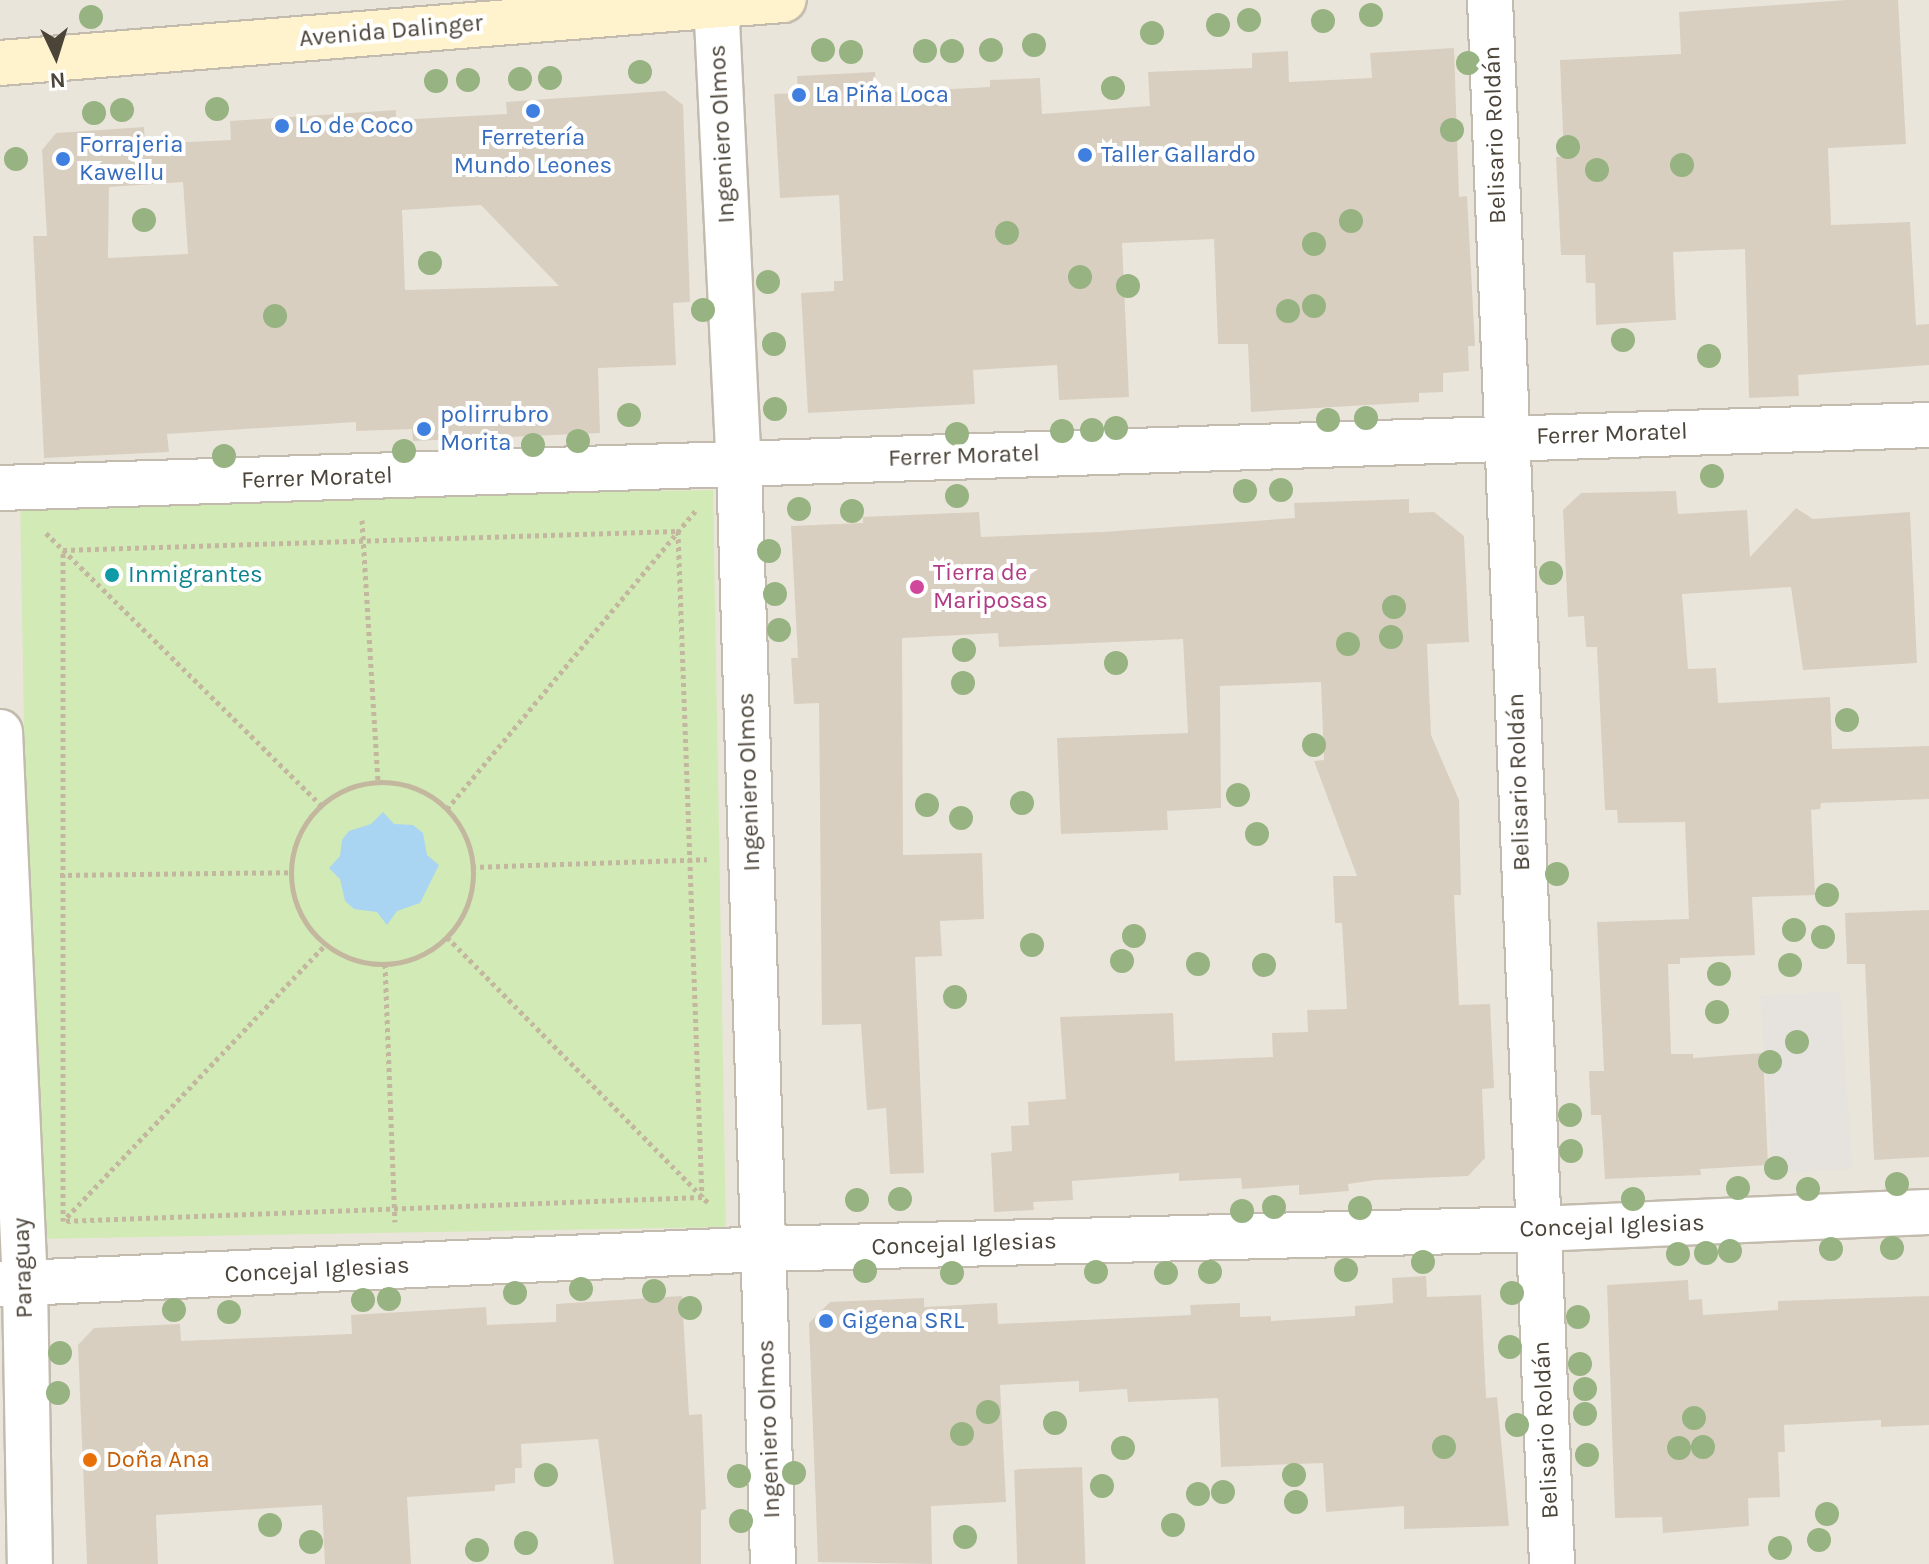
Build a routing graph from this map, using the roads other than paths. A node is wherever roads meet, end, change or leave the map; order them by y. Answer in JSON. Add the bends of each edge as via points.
{"nodes":[{"id":1,"x":783,"y":0,"type":"edge"},
{"id":2,"x":1490,"y":0,"type":"edge"},
{"id":3,"x":716,"y":3,"type":"edge"},
{"id":4,"x":0,"y":63,"type":"edge"},
{"id":5,"x":1929,"y":425,"type":"edge"},
{"id":6,"x":1505,"y":438,"type":"junction"},
{"id":7,"x":739,"y":478,"type":"junction"},
{"id":8,"x":0,"y":488,"type":"edge"},
{"id":9,"x":0,"y":732,"type":"edge"},
{"id":10,"x":1929,"y":1212,"type":"edge"},
{"id":11,"x":1537,"y":1229,"type":"junction"},
{"id":12,"x":748,"y":1250,"type":"junction"},
{"id":13,"x":23,"y":1284,"type":"edge"},
{"id":14,"x":30,"y":1564,"type":"edge"},
{"id":15,"x":773,"y":1564,"type":"edge"},
{"id":16,"x":1552,"y":1564,"type":"edge"}],
"edges":[{"from":1,"to":3,"type":"street","name":"Avenida Dalinger"},
{"from":2,"to":6,"type":"street","name":"Belisario Roldán"},
{"from":3,"to":4,"type":"street","name":"Avenida Dalinger"},
{"from":3,"to":7,"type":"street","name":"Ingeniero Olmos"},
{"from":5,"to":6,"type":"street","name":"Ferrer Moratel"},
{"from":6,"to":7,"type":"street","name":"Ferrer Moratel"},
{"from":6,"to":11,"type":"street","name":"Belisario Roldán"},
{"from":7,"to":8,"type":"street","name":"Ferrer Moratel"},
{"from":7,"to":12,"type":"street","name":"Ingeniero Olmos"},
{"from":9,"to":13,"type":"street","name":"Paraguay"},
{"from":10,"to":11,"type":"street","name":"Concejal Iglesias"},
{"from":11,"to":12,"type":"street","name":"Concejal Iglesias"},
{"from":11,"to":16,"type":"street","name":"Belisario Roldán"},
{"from":12,"to":13,"type":"street","name":"Concejal Iglesias"},
{"from":12,"to":15,"type":"street","name":"Ingeniero Olmos"},
{"from":13,"to":14,"type":"street","name":"Paraguay"}]}
